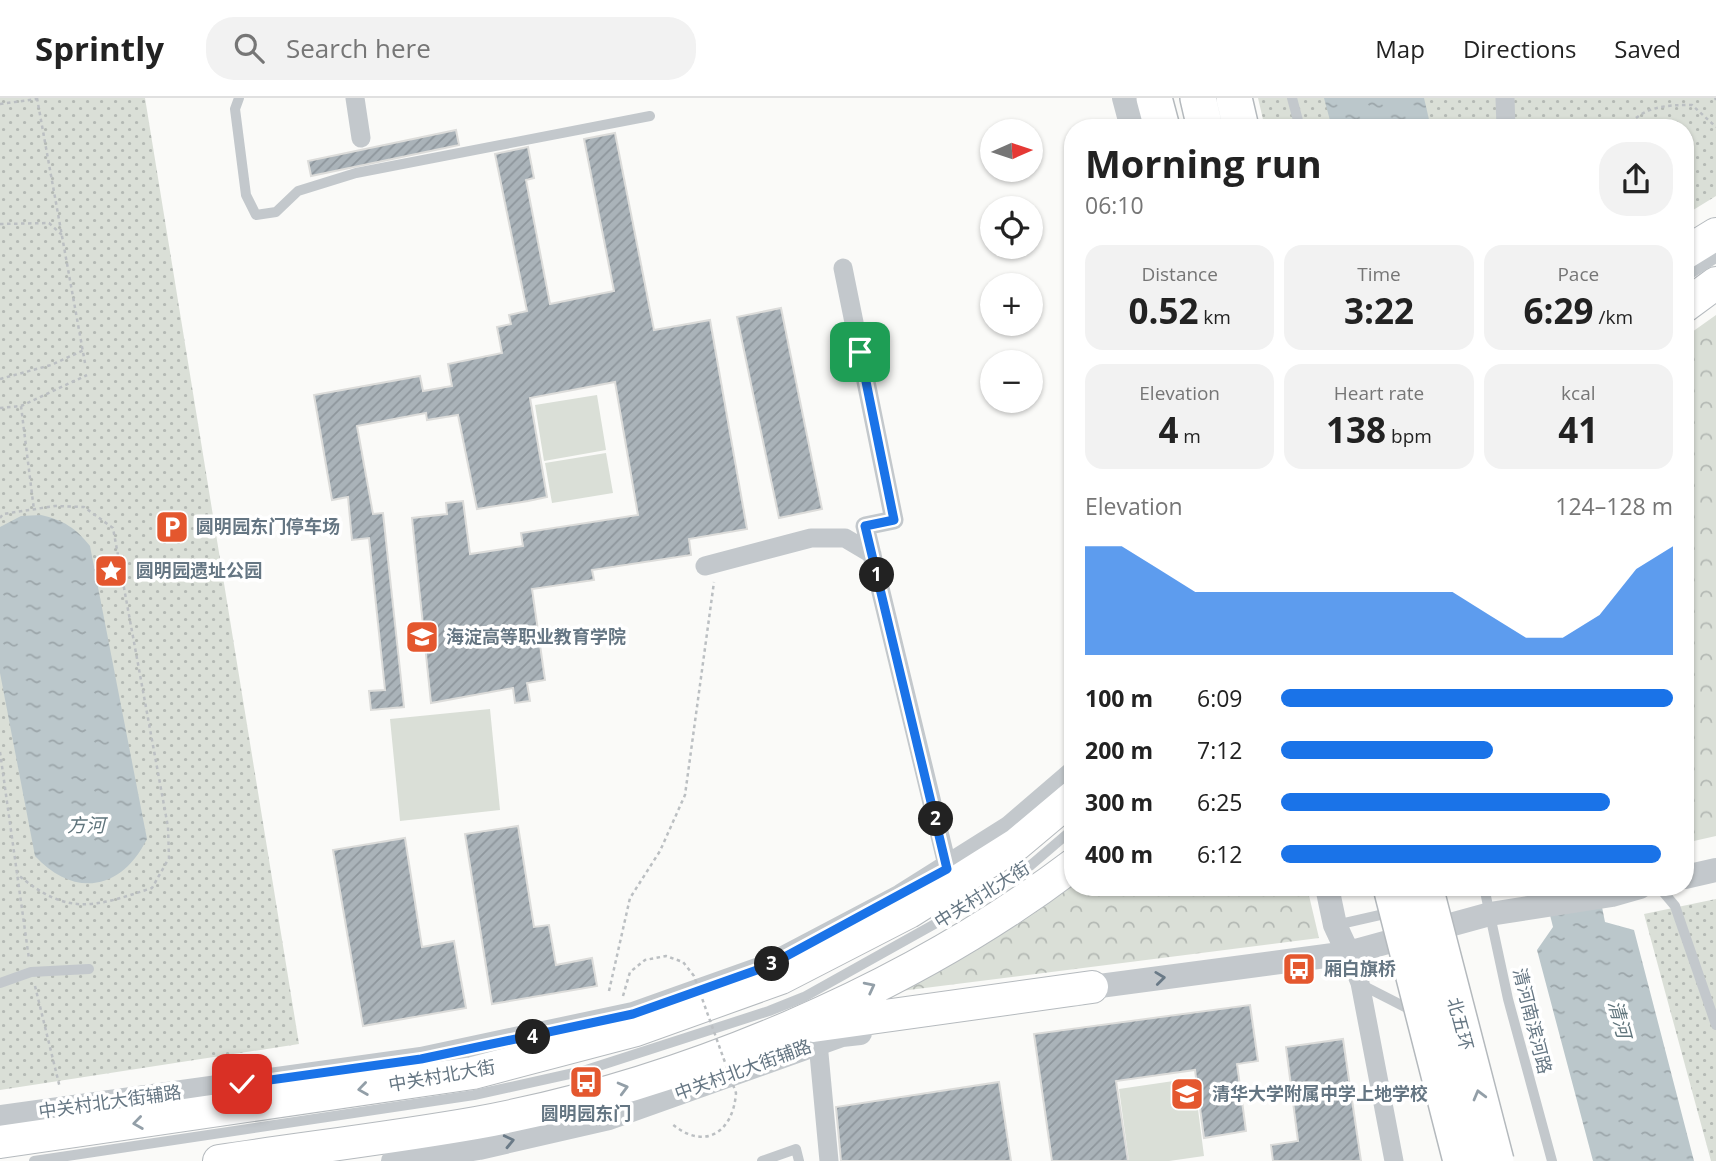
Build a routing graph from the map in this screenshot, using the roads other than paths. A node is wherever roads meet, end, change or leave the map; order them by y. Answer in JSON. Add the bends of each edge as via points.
{"nodes":[{"id":1,"x":239,"y":98,"type":"edge"},
{"id":2,"x":355,"y":98,"type":"edge"},
{"id":3,"x":1124,"y":98,"type":"edge"},
{"id":4,"x":1154,"y":98,"type":"edge"},
{"id":5,"x":1198,"y":98,"type":"edge"},
{"id":6,"x":1234,"y":98,"type":"edge"},
{"id":7,"x":1293,"y":98,"type":"edge"},
{"id":8,"x":1505,"y":98,"type":"edge"},
{"id":9,"x":650,"y":116,"type":"dead end"},
{"id":10,"x":1130,"y":119,"type":"edge"},
{"id":11,"x":1160,"y":119,"type":"edge"},
{"id":12,"x":1203,"y":119,"type":"edge"},
{"id":13,"x":1239,"y":119,"type":"edge"},
{"id":14,"x":1298,"y":119,"type":"edge"},
{"id":15,"x":1503,"y":119,"type":"edge"},
{"id":16,"x":361,"y":138,"type":"dead end"},
{"id":17,"x":1716,"y":234,"type":"edge"},
{"id":18,"x":1694,"y":247,"type":"edge"},
{"id":19,"x":1716,"y":258,"type":"edge"},
{"id":20,"x":844,"y":268,"type":"dead end"},
{"id":21,"x":1694,"y":271,"type":"edge"},
{"id":22,"x":1716,"y":283,"type":"edge"},
{"id":23,"x":1694,"y":299,"type":"edge"},
{"id":24,"x":872,"y":554,"type":"junction"},
{"id":25,"x":711,"y":564,"type":"road end"},
{"id":26,"x":1064,"y":781,"type":"edge"},
{"id":27,"x":1064,"y":805,"type":"edge"},
{"id":28,"x":1064,"y":837,"type":"edge"},
{"id":29,"x":947,"y":869,"type":"junction"},
{"id":30,"x":1716,"y":870,"type":"edge"},
{"id":31,"x":1064,"y":871,"type":"edge"},
{"id":32,"x":1694,"y":875,"type":"edge"},
{"id":33,"x":1329,"y":896,"type":"edge"},
{"id":34,"x":1427,"y":896,"type":"edge"},
{"id":35,"x":1486,"y":896,"type":"edge"},
{"id":36,"x":1606,"y":896,"type":"edge"},
{"id":37,"x":1667,"y":896,"type":"edge"},
{"id":38,"x":1386,"y":901,"type":"edge"},
{"id":39,"x":1490,"y":914,"type":"junction"},
{"id":40,"x":1335,"y":925,"type":"junction"},
{"id":41,"x":1348,"y":953,"type":"junction"},
{"id":42,"x":89,"y":969,"type":"dead end"},
{"id":43,"x":0,"y":983,"type":"edge"},
{"id":44,"x":1360,"y":983,"type":"junction"},
{"id":45,"x":1092,"y":987,"type":"junction"},
{"id":46,"x":1407,"y":1008,"type":"dead end"},
{"id":47,"x":1716,"y":1025,"type":"edge"},
{"id":48,"x":787,"y":1029,"type":"junction"},
{"id":49,"x":818,"y":1044,"type":"junction"},
{"id":50,"x":0,"y":1118,"type":"edge"},
{"id":51,"x":0,"y":1143,"type":"edge"},
{"id":52,"x":34,"y":1161,"type":"edge"},
{"id":53,"x":219,"y":1161,"type":"edge"},
{"id":54,"x":393,"y":1161,"type":"edge"},
{"id":55,"x":762,"y":1161,"type":"edge"},
{"id":56,"x":799,"y":1161,"type":"edge"},
{"id":57,"x":829,"y":1161,"type":"edge"},
{"id":58,"x":1394,"y":1161,"type":"edge"},
{"id":59,"x":1461,"y":1161,"type":"edge"},
{"id":60,"x":1496,"y":1161,"type":"edge"},
{"id":61,"x":1552,"y":1161,"type":"edge"}],
"edges":[{"from":1,"to":9,"type":"lane","via":[[235,109],[246,195],[256,215],[276,212],[298,191],[356,173]]},
{"from":2,"to":16,"type":"street"},
{"from":3,"to":10,"type":"street"},
{"from":4,"to":11,"type":"highway"},
{"from":5,"to":12,"type":"highway"},
{"from":6,"to":13,"type":"highway"},
{"from":7,"to":14,"type":"lane"},
{"from":8,"to":15,"type":"street"},
{"from":17,"to":18,"type":"main road"},
{"from":19,"to":21,"type":"lane"},
{"from":20,"to":24,"type":"street","via":[[894,520],[865,526]]},
{"from":22,"to":23,"type":"main road"},
{"from":24,"to":25,"type":"street","via":[[845,538],[811,538]]},
{"from":24,"to":29,"type":"street"},
{"from":26,"to":29,"type":"street","name":"中关村北大街辅路","via":[[1009,828]]},
{"from":27,"to":51,"type":"main road","name":"中关村北大街","one_way":true,"via":[[1017,844],[909,912],[782,978],[636,1030],[473,1073]]},
{"from":28,"to":52,"type":"lane","name":"中关村北大街","via":[[983,897],[827,984],[769,1011],[583,1071],[474,1095]]},
{"from":29,"to":50,"type":"street","name":"中关村北大街辅路","via":[[768,966],[633,1014],[421,1059]]},
{"from":30,"to":32,"type":"street"},
{"from":48,"to":31,"type":"main road","name":"中关村北大街","one_way":true,"via":[[936,954]]},
{"from":33,"to":40,"type":"street"},
{"from":60,"to":34,"type":"highway","name":"北五环","one_way":true,"bridge":true},
{"from":35,"to":39,"type":"lane","name":"清河南滨河路"},
{"from":36,"to":39,"type":"street","name":"中关村北大街辅路"},
{"from":37,"to":47,"type":"lane","via":[[1675,906]]},
{"from":38,"to":40,"type":"lane"},
{"from":38,"to":59,"type":"highway","name":"北五环","bridge":true},
{"from":39,"to":41,"type":"street","name":"中关村北大街辅路"},
{"from":39,"to":61,"type":"lane","name":"清河南滨河路"},
{"from":40,"to":41,"type":"street"},
{"from":41,"to":44,"type":"street"},
{"from":45,"to":41,"type":"street","name":"中关村北大街辅路","one_way":true},
{"from":42,"to":43,"type":"lane","via":[[31,972]]},
{"from":44,"to":46,"type":"lane"},
{"from":44,"to":58,"type":"street"},
{"from":45,"to":48,"type":"main road"},
{"from":45,"to":49,"type":"street","name":"中关村北大街辅路","via":[[1049,1008],[842,1035]]},
{"from":53,"to":48,"type":"main road","name":"中关村北大街","one_way":true,"via":[[476,1123],[572,1102],[642,1083]]},
{"from":54,"to":49,"type":"street","name":"中关村北大街辅路","one_way":true,"via":[[479,1148],[609,1118]]},
{"from":49,"to":57,"type":"street"},
{"from":55,"to":56,"type":"lane","via":[[796,1149]]}]}
